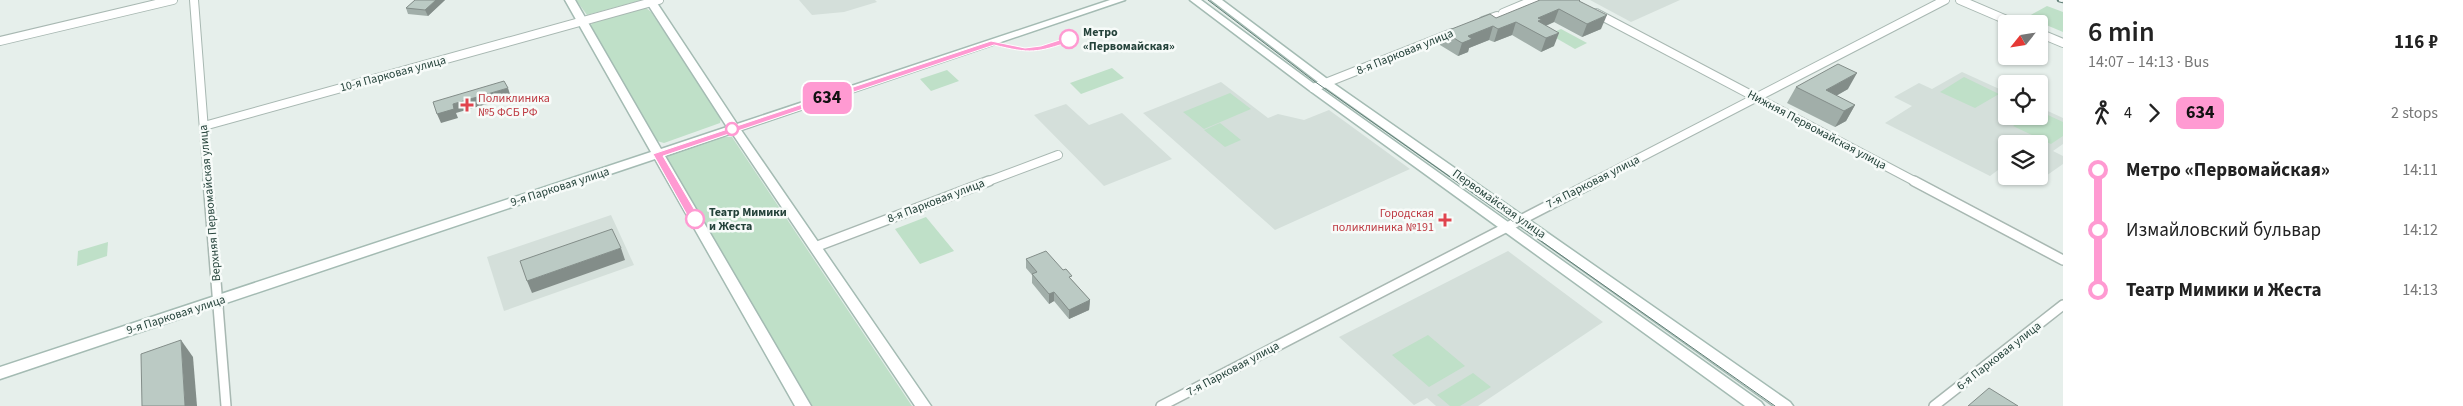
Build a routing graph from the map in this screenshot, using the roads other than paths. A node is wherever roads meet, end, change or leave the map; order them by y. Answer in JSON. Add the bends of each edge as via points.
{"nodes":[{"id":1,"x":173,"y":0,"type":"edge"},
{"id":2,"x":194,"y":0,"type":"edge"},
{"id":3,"x":570,"y":0,"type":"edge"},
{"id":4,"x":1120,"y":0,"type":"edge"},
{"id":5,"x":1195,"y":0,"type":"edge"},
{"id":6,"x":1216,"y":0,"type":"edge"},
{"id":7,"x":1534,"y":0,"type":"edge"},
{"id":8,"x":1945,"y":0,"type":"edge"},
{"id":9,"x":1960,"y":0,"type":"edge"},
{"id":10,"x":653,"y":1,"type":"edge"},
{"id":11,"x":1588,"y":9,"type":"edge"},
{"id":12,"x":1998,"y":16,"type":"edge"},
{"id":13,"x":582,"y":21,"type":"junction"},
{"id":14,"x":1478,"y":23,"type":"edge"},
{"id":15,"x":1461,"y":30,"type":"edge"},
{"id":16,"x":2048,"y":37,"type":"edge"},
{"id":17,"x":0,"y":41,"type":"edge"},
{"id":18,"x":2063,"y":43,"type":"edge"},
{"id":19,"x":1326,"y":83,"type":"junction"},
{"id":20,"x":1313,"y":88,"type":"junction"},
{"id":21,"x":1756,"y":98,"type":"junction"},
{"id":22,"x":204,"y":126,"type":"junction"},
{"id":23,"x":735,"y":128,"type":"junction"},
{"id":24,"x":657,"y":154,"type":"junction"},
{"id":25,"x":1058,"y":155,"type":"dead end"},
{"id":26,"x":1520,"y":219,"type":"junction"},
{"id":27,"x":1505,"y":227,"type":"junction"},
{"id":28,"x":814,"y":247,"type":"junction"},
{"id":29,"x":2063,"y":260,"type":"edge"},
{"id":30,"x":218,"y":301,"type":"junction"},
{"id":31,"x":2063,"y":305,"type":"edge"},
{"id":32,"x":0,"y":373,"type":"edge"},
{"id":33,"x":226,"y":406,"type":"edge"},
{"id":34,"x":803,"y":406,"type":"edge"},
{"id":35,"x":923,"y":406,"type":"edge"},
{"id":36,"x":1161,"y":406,"type":"edge"},
{"id":37,"x":1756,"y":406,"type":"edge"},
{"id":38,"x":1785,"y":406,"type":"edge"},
{"id":39,"x":1934,"y":406,"type":"edge"}],
"edges":[{"from":1,"to":17,"type":"street"},
{"from":2,"to":22,"type":"street","name":"Верхняя Первомайская улица"},
{"from":3,"to":13,"type":"main road"},
{"from":4,"to":23,"type":"main road","name":"9-я Парковая улица"},
{"from":5,"to":20,"type":"main road","name":"Первомайская улица"},
{"from":6,"to":19,"type":"main road","name":"Первомайская улица"},
{"from":7,"to":14,"type":"street"},
{"from":8,"to":21,"type":"street","name":"7-я Парковая улица"},
{"from":9,"to":12,"type":"street"},
{"from":10,"to":13,"type":"street","name":"10-я Парковая улица"},
{"from":10,"to":23,"type":"main road"},
{"from":11,"to":21,"type":"street","name":"Нижняя Первомайская улица"},
{"from":13,"to":22,"type":"street","name":"10-я Парковая улица"},
{"from":13,"to":24,"type":"main road"},
{"from":15,"to":19,"type":"street","name":"8-я Парковая улица"},
{"from":16,"to":18,"type":"street"},
{"from":19,"to":20,"type":"street","name":"8-я Парковая улица"},
{"from":19,"to":26,"type":"main road","name":"Первомайская улица"},
{"from":20,"to":27,"type":"main road","name":"Первомайская улица"},
{"from":21,"to":26,"type":"street","name":"7-я Парковая улица"},
{"from":21,"to":29,"type":"street","name":"Нижняя Первомайская улица"},
{"from":22,"to":30,"type":"street","name":"Верхняя Первомайская улица"},
{"from":23,"to":24,"type":"main road","name":"9-я Парковая улица"},
{"from":23,"to":28,"type":"main road"},
{"from":24,"to":30,"type":"main road","name":"9-я Парковая улица"},
{"from":24,"to":34,"type":"main road"},
{"from":25,"to":28,"type":"street","name":"8-я Парковая улица"},
{"from":26,"to":27,"type":"street","name":"7-я Парковая улица"},
{"from":26,"to":38,"type":"main road","name":"Первомайская улица"},
{"from":27,"to":36,"type":"street","name":"7-я Парковая улица"},
{"from":27,"to":37,"type":"main road","name":"Первомайская улица"},
{"from":28,"to":35,"type":"main road"},
{"from":30,"to":32,"type":"main road","name":"9-я Парковая улица"},
{"from":30,"to":33,"type":"street","name":"Верхняя Первомайская улица"},
{"from":31,"to":39,"type":"street","name":"6-я Парковая улица"}]}
